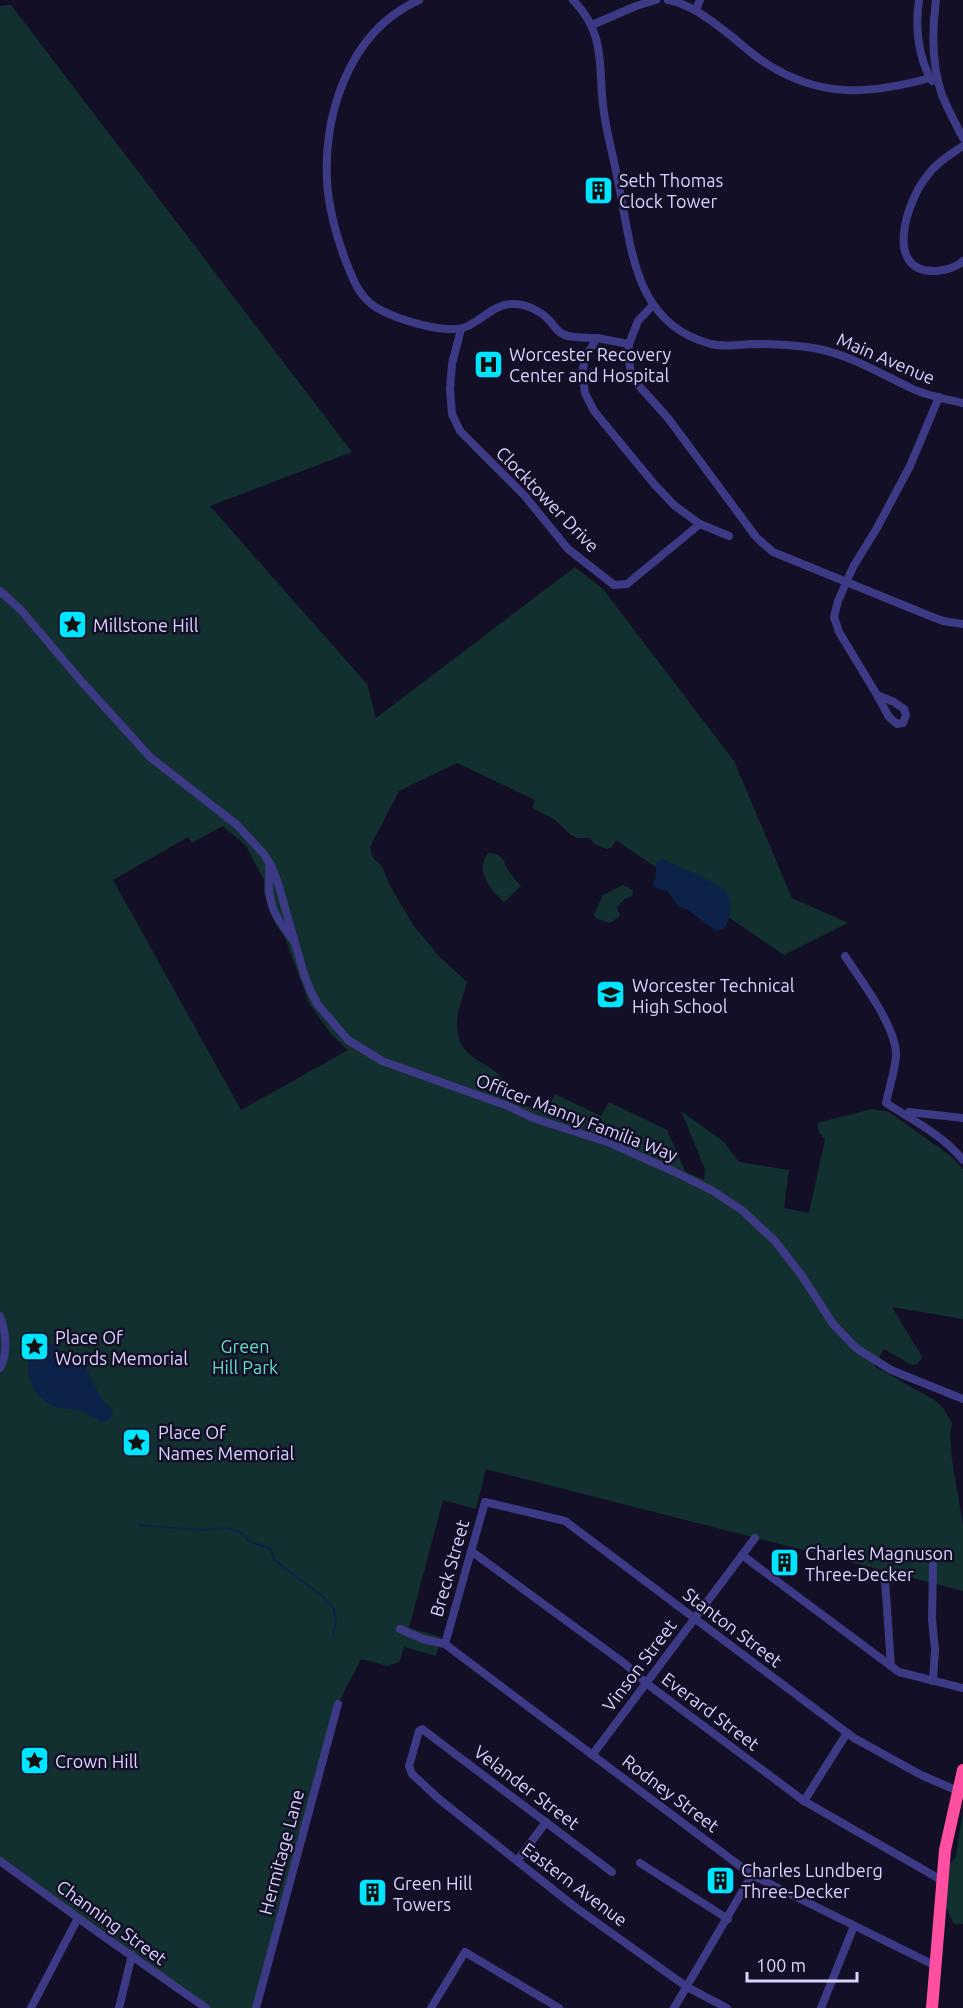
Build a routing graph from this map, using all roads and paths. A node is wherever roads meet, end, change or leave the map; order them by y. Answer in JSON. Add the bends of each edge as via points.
{"nodes":[{"id":1,"x":418,"y":0,"type":"edge"},
{"id":2,"x":573,"y":0,"type":"edge"},
{"id":3,"x":656,"y":0,"type":"edge"},
{"id":4,"x":668,"y":0,"type":"edge"},
{"id":5,"x":700,"y":0,"type":"edge"},
{"id":6,"x":919,"y":0,"type":"edge"},
{"id":7,"x":936,"y":0,"type":"edge"},
{"id":8,"x":696,"y":10,"type":"junction"},
{"id":9,"x":592,"y":25,"type":"junction"},
{"id":10,"x":930,"y":78,"type":"junction"},
{"id":11,"x":943,"y":96,"type":"junction"},
{"id":12,"x":963,"y":138,"type":"edge"},
{"id":13,"x":963,"y":146,"type":"edge"},
{"id":14,"x":963,"y":261,"type":"edge"},
{"id":15,"x":653,"y":305,"type":"junction"},
{"id":16,"x":461,"y":329,"type":"junction"},
{"id":17,"x":597,"y":338,"type":"junction"},
{"id":18,"x":629,"y":344,"type":"junction"},
{"id":19,"x":939,"y":398,"type":"junction"},
{"id":20,"x":963,"y":403,"type":"edge"},
{"id":21,"x":700,"y":524,"type":"junction"},
{"id":22,"x":729,"y":536,"type":"dead end"},
{"id":23,"x":846,"y":582,"type":"junction"},
{"id":24,"x":0,"y":591,"type":"edge"},
{"id":25,"x":963,"y":624,"type":"edge"},
{"id":26,"x":877,"y":695,"type":"dead end"},
{"id":27,"x":267,"y":859,"type":"junction"},
{"id":28,"x":299,"y":954,"type":"junction"},
{"id":29,"x":845,"y":956,"type":"dead end"},
{"id":30,"x":907,"y":1116,"type":"junction"},
{"id":31,"x":963,"y":1118,"type":"edge"},
{"id":32,"x":963,"y":1160,"type":"edge"},
{"id":33,"x":0,"y":1316,"type":"edge"},
{"id":34,"x":3,"y":1355,"type":"edge"},
{"id":35,"x":0,"y":1368,"type":"edge"},
{"id":36,"x":963,"y":1399,"type":"edge"},
{"id":37,"x":485,"y":1502,"type":"joint"},
{"id":38,"x":755,"y":1538,"type":"dead end"},
{"id":39,"x":471,"y":1551,"type":"junction"},
{"id":40,"x":742,"y":1555,"type":"junction"},
{"id":41,"x":933,"y":1565,"type":"dead end"},
{"id":42,"x":885,"y":1580,"type":"dead end"},
{"id":43,"x":694,"y":1618,"type":"junction"},
{"id":44,"x":400,"y":1629,"type":"dead end"},
{"id":45,"x":445,"y":1644,"type":"junction"},
{"id":46,"x":891,"y":1666,"type":"junction"},
{"id":47,"x":933,"y":1681,"type":"junction"},
{"id":48,"x":646,"y":1683,"type":"junction"},
{"id":49,"x":963,"y":1688,"type":"edge"},
{"id":50,"x":338,"y":1704,"type":"dead end"},
{"id":51,"x":422,"y":1729,"type":"joint"},
{"id":52,"x":848,"y":1733,"type":"junction"},
{"id":53,"x":593,"y":1754,"type":"junction"},
{"id":54,"x":963,"y":1770,"type":"edge"},
{"id":55,"x":957,"y":1791,"type":"junction"},
{"id":56,"x":804,"y":1801,"type":"junction"},
{"id":57,"x":546,"y":1821,"type":"junction"},
{"id":58,"x":0,"y":1861,"type":"edge"},
{"id":59,"x":517,"y":1861,"type":"junction"},
{"id":60,"x":640,"y":1863,"type":"dead end"},
{"id":61,"x":612,"y":1872,"type":"dead end"},
{"id":62,"x":752,"y":1875,"type":"junction"},
{"id":63,"x":942,"y":1881,"type":"junction"},
{"id":64,"x":78,"y":1918,"type":"junction"},
{"id":65,"x":728,"y":1919,"type":"junction"},
{"id":66,"x":854,"y":1926,"type":"junction"},
{"id":67,"x":132,"y":1955,"type":"junction"},
{"id":68,"x":936,"y":1966,"type":"junction"},
{"id":69,"x":687,"y":1987,"type":"junction"},
{"id":70,"x":556,"y":2007,"type":"edge"},
{"id":71,"x":31,"y":2008,"type":"edge"},
{"id":72,"x":119,"y":2008,"type":"edge"},
{"id":73,"x":205,"y":2008,"type":"edge"},
{"id":74,"x":256,"y":2008,"type":"edge"},
{"id":75,"x":431,"y":2008,"type":"edge"},
{"id":76,"x":674,"y":2008,"type":"edge"},
{"id":77,"x":727,"y":2008,"type":"edge"},
{"id":78,"x":821,"y":2008,"type":"edge"},
{"id":79,"x":932,"y":2008,"type":"edge"}],
"edges":[{"from":1,"to":16,"type":"street","via":[[374,33],[345,78],[328,137],[330,209],[340,245],[363,297],[376,308],[408,320]]},
{"from":2,"to":9,"type":"street"},
{"from":3,"to":9,"type":"street"},
{"from":4,"to":8,"type":"street"},
{"from":5,"to":8,"type":"street"},
{"from":6,"to":10,"type":"street","via":[[918,36]]},
{"from":7,"to":11,"type":"street","via":[[935,57]]},
{"from":8,"to":10,"type":"street","via":[[766,63],[811,85],[868,91]]},
{"from":9,"to":15,"type":"street","via":[[600,59],[604,116],[628,232],[638,276]]},
{"from":10,"to":11,"type":"street"},
{"from":11,"to":12,"type":"street"},
{"from":13,"to":14,"type":"street","via":[[920,185],[909,210],[903,247],[907,257],[925,270],[940,271]]},
{"from":15,"to":18,"type":"street","via":[[638,321]]},
{"from":15,"to":19,"type":"street","name":"Main Avenue","via":[[678,328],[710,344],[825,350]]},
{"from":16,"to":17,"type":"street","via":[[511,303],[540,312],[561,333]]},
{"from":16,"to":21,"type":"street","name":"Clocktower Drive","via":[[450,389],[456,423],[568,549],[614,585],[627,584]]},
{"from":17,"to":18,"type":"street"},
{"from":17,"to":21,"type":"street","via":[[584,363],[582,381],[594,411],[668,499]]},
{"from":18,"to":23,"type":"street","via":[[631,372],[640,387],[668,418],[756,537],[772,552]]},
{"from":19,"to":20,"type":"street","name":"Main Avenue"},
{"from":19,"to":23,"type":"street","via":[[910,466]]},
{"from":21,"to":22,"type":"street"},
{"from":23,"to":25,"type":"street","via":[[943,621]]},
{"from":23,"to":26,"type":"street","via":[[836,608],[835,624]]},
{"from":24,"to":27,"type":"street","name":"Officer Manny Familia Way","via":[[150,757],[237,825]]},
{"from":27,"to":28,"type":"street","name":"Officer Manny Familia Way"},
{"from":27,"to":28,"type":"street","name":"Officer Manny Familia Way","via":[[273,909]]},
{"from":28,"to":36,"type":"street","name":"Officer Manny Familia Way","via":[[318,1005],[342,1034],[368,1054],[416,1075],[610,1143],[712,1191],[743,1211],[775,1241],[833,1324],[856,1348],[891,1370]]},
{"from":29,"to":30,"type":"street","via":[[890,1028],[896,1057],[886,1103]]},
{"from":30,"to":31,"type":"street","via":[[909,1112]]},
{"from":30,"to":32,"type":"street","via":[[948,1144]]},
{"from":33,"to":34,"type":"street","via":[[4,1328]]},
{"from":34,"to":35,"type":"street"},
{"from":37,"to":39,"type":"street","name":"Breck Street"},
{"from":37,"to":43,"type":"street","name":"Stanton Street","via":[[565,1521]]},
{"from":38,"to":40,"type":"street","name":"Vinson Street"},
{"from":39,"to":45,"type":"street","name":"Breck Street"},
{"from":39,"to":48,"type":"street","name":"Everard Street"},
{"from":40,"to":43,"type":"street","name":"Vinson Street"},
{"from":40,"to":46,"type":"street"},
{"from":41,"to":47,"type":"street"},
{"from":42,"to":46,"type":"street"},
{"from":43,"to":48,"type":"street","name":"Vinson Street"},
{"from":43,"to":52,"type":"street","name":"Stanton Street"},
{"from":44,"to":45,"type":"street","name":"Rodney Street"},
{"from":45,"to":53,"type":"street","name":"Rodney Street"},
{"from":46,"to":47,"type":"street"},
{"from":47,"to":49,"type":"street"},
{"from":48,"to":53,"type":"street","name":"Vinson Street"},
{"from":48,"to":56,"type":"street","name":"Everard Street"},
{"from":50,"to":74,"type":"street","name":"Hermitage Lane"},
{"from":51,"to":57,"type":"street","name":"Velander Street"},
{"from":51,"to":59,"type":"street","name":"Eastern Avenue","via":[[409,1766],[412,1774]]},
{"from":52,"to":55,"type":"street","name":"Stanton Street"},
{"from":52,"to":56,"type":"street"},
{"from":53,"to":62,"type":"street","name":"Rodney Street"},
{"from":54,"to":55,"type":"highway"},
{"from":55,"to":63,"type":"highway"},
{"from":56,"to":63,"type":"street","name":"Everard Street"},
{"from":57,"to":59,"type":"street"},
{"from":57,"to":61,"type":"street","name":"Velander Street"},
{"from":58,"to":64,"type":"street","name":"Channing Street"},
{"from":59,"to":69,"type":"street","name":"Eastern Avenue"},
{"from":60,"to":65,"type":"street"},
{"from":62,"to":65,"type":"street"},
{"from":62,"to":66,"type":"street","name":"Rodney Street"},
{"from":63,"to":68,"type":"highway"},
{"from":64,"to":67,"type":"street","name":"Channing Street"},
{"from":64,"to":71,"type":"street"},
{"from":65,"to":69,"type":"street"},
{"from":66,"to":68,"type":"street","name":"Rodney Street"},
{"from":66,"to":78,"type":"street"},
{"from":67,"to":72,"type":"street"},
{"from":67,"to":73,"type":"street","name":"Channing Street"},
{"from":68,"to":79,"type":"highway"},
{"from":69,"to":76,"type":"street"},
{"from":69,"to":77,"type":"street","name":"Eastern Avenue"},
{"from":70,"to":75,"type":"street","via":[[465,1952]]}]}
